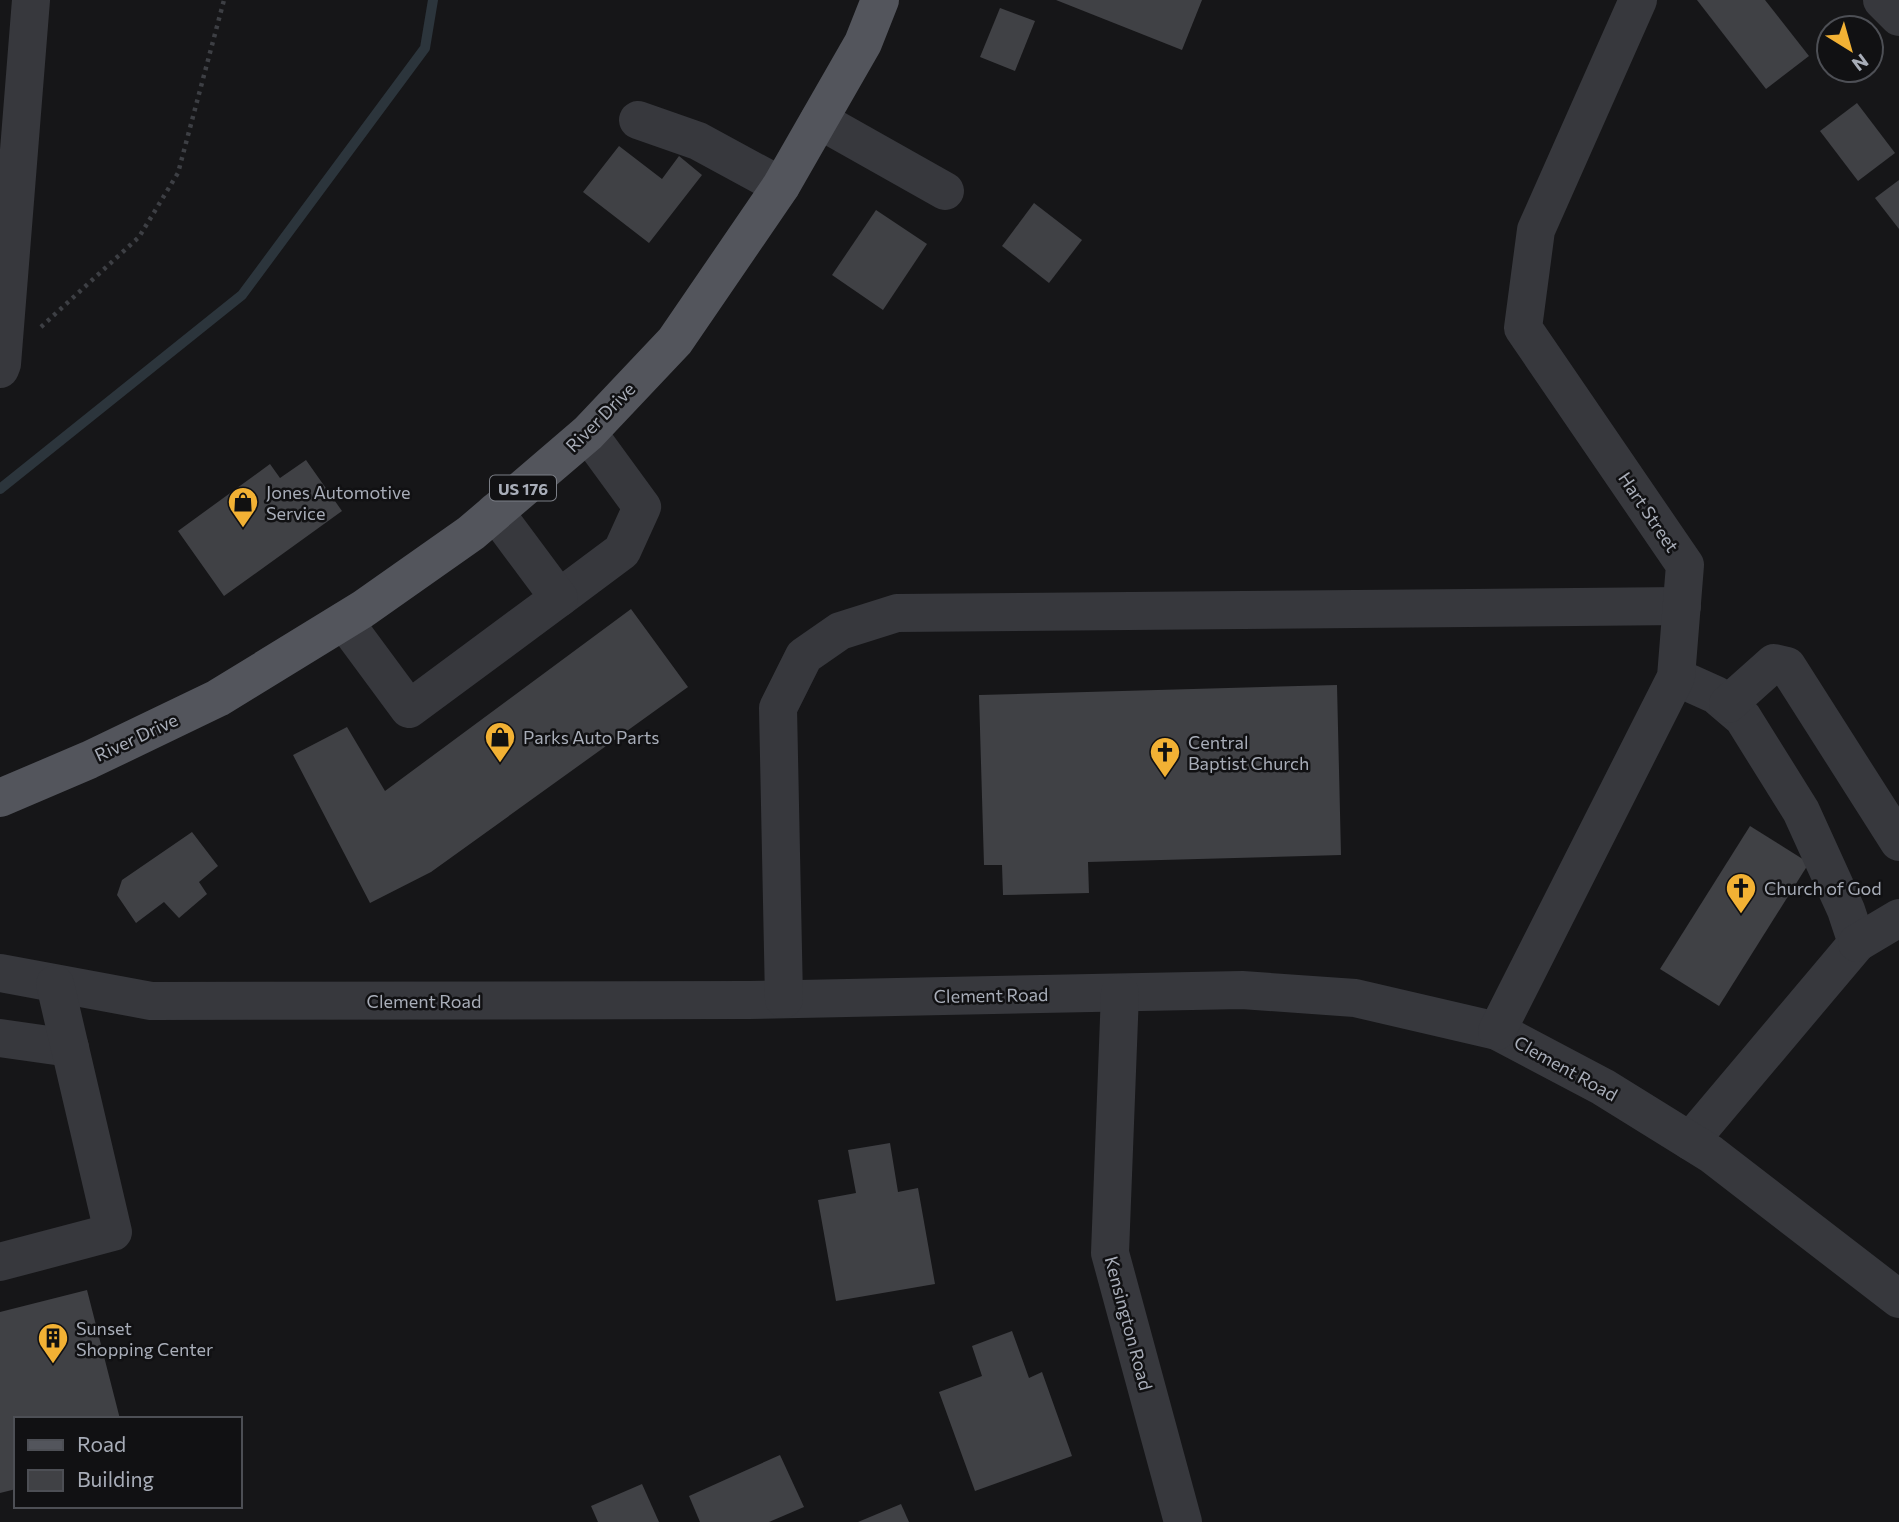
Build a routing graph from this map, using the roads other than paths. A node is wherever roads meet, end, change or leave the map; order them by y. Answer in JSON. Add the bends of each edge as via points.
{"nodes":[{"id":1,"x":31,"y":0,"type":"edge"},
{"id":2,"x":880,"y":0,"type":"edge"},
{"id":3,"x":1638,"y":0,"type":"edge"},
{"id":4,"x":1882,"y":0,"type":"edge"},
{"id":5,"x":1899,"y":17,"type":"edge"},
{"id":6,"x":638,"y":120,"type":"dead end"},
{"id":7,"x":819,"y":120,"type":"junction"},
{"id":8,"x":781,"y":186,"type":"junction"},
{"id":9,"x":945,"y":191,"type":"dead end"},
{"id":10,"x":4,"y":284,"type":"edge"},
{"id":11,"x":1,"y":366,"type":"edge"},
{"id":12,"x":588,"y":433,"type":"junction"},
{"id":13,"x":495,"y":512,"type":"junction"},
{"id":14,"x":559,"y":598,"type":"junction"},
{"id":15,"x":1682,"y":606,"type":"junction"},
{"id":16,"x":344,"y":621,"type":"junction"},
{"id":17,"x":1676,"y":677,"type":"junction"},
{"id":18,"x":1727,"y":704,"type":"junction"},
{"id":19,"x":0,"y":798,"type":"edge"},
{"id":20,"x":1899,"y":842,"type":"edge"},
{"id":21,"x":1899,"y":918,"type":"edge"},
{"id":22,"x":1857,"y":943,"type":"junction"},
{"id":23,"x":0,"y":973,"type":"edge"},
{"id":24,"x":55,"y":984,"type":"junction"},
{"id":25,"x":1120,"y":993,"type":"junction"},
{"id":26,"x":784,"y":999,"type":"junction"},
{"id":27,"x":1497,"y":1031,"type":"junction"},
{"id":28,"x":0,"y":1038,"type":"edge"},
{"id":29,"x":70,"y":1048,"type":"junction"},
{"id":30,"x":1690,"y":1141,"type":"junction"},
{"id":31,"x":0,"y":1262,"type":"edge"},
{"id":32,"x":1899,"y":1298,"type":"edge"},
{"id":33,"x":1183,"y":1522,"type":"edge"}],
"edges":[{"from":1,"to":10,"type":"street"},
{"from":2,"to":7,"type":"main road","name":"River Drive","number":"US 176","via":[[863,43]]},
{"from":3,"to":15,"type":"street","name":"Hart Street","via":[[1536,230],[1522,328],[1685,565]]},
{"from":4,"to":5,"type":"street"},
{"from":6,"to":8,"type":"street","via":[[698,141]]},
{"from":7,"to":8,"type":"main road","name":"River Drive","number":"US 176"},
{"from":7,"to":9,"type":"street"},
{"from":8,"to":12,"type":"main road","name":"River Drive","number":"US 176","via":[[675,341]]},
{"from":10,"to":11,"type":"street"},
{"from":12,"to":13,"type":"main road","name":"River Drive","number":"US 176"},
{"from":12,"to":14,"type":"street","via":[[642,508],[622,551]]},
{"from":13,"to":14,"type":"street"},
{"from":13,"to":16,"type":"main road","name":"River Drive","number":"US 176"},
{"from":14,"to":16,"type":"street","via":[[409,709]]},
{"from":15,"to":17,"type":"street","name":"Hart Street"},
{"from":15,"to":26,"type":"street","via":[[897,613],[840,631],[804,656],[778,708]]},
{"from":16,"to":19,"type":"main road","name":"River Drive","number":"US 176","via":[[218,698]]},
{"from":17,"to":18,"type":"street"},
{"from":17,"to":27,"type":"street","name":"Hart Street"},
{"from":18,"to":20,"type":"street","via":[[1774,663],[1787,666]]},
{"from":18,"to":22,"type":"street","via":[[1743,718],[1801,811]]},
{"from":21,"to":22,"type":"street"},
{"from":22,"to":30,"type":"street"},
{"from":23,"to":24,"type":"street","name":"Clement Road"},
{"from":24,"to":26,"type":"street","name":"Clement Road","via":[[151,1002]]},
{"from":24,"to":29,"type":"street"},
{"from":25,"to":26,"type":"street","name":"Clement Road"},
{"from":25,"to":27,"type":"street","name":"Clement Road","via":[[1242,989],[1355,998]]},
{"from":25,"to":33,"type":"street","name":"Kensington Road","via":[[1110,1253]]},
{"from":27,"to":30,"type":"street","name":"Clement Road","via":[[1603,1087]]},
{"from":28,"to":29,"type":"street"},
{"from":29,"to":31,"type":"street","via":[[113,1232]]},
{"from":30,"to":32,"type":"street","name":"Clement Road"}]}
